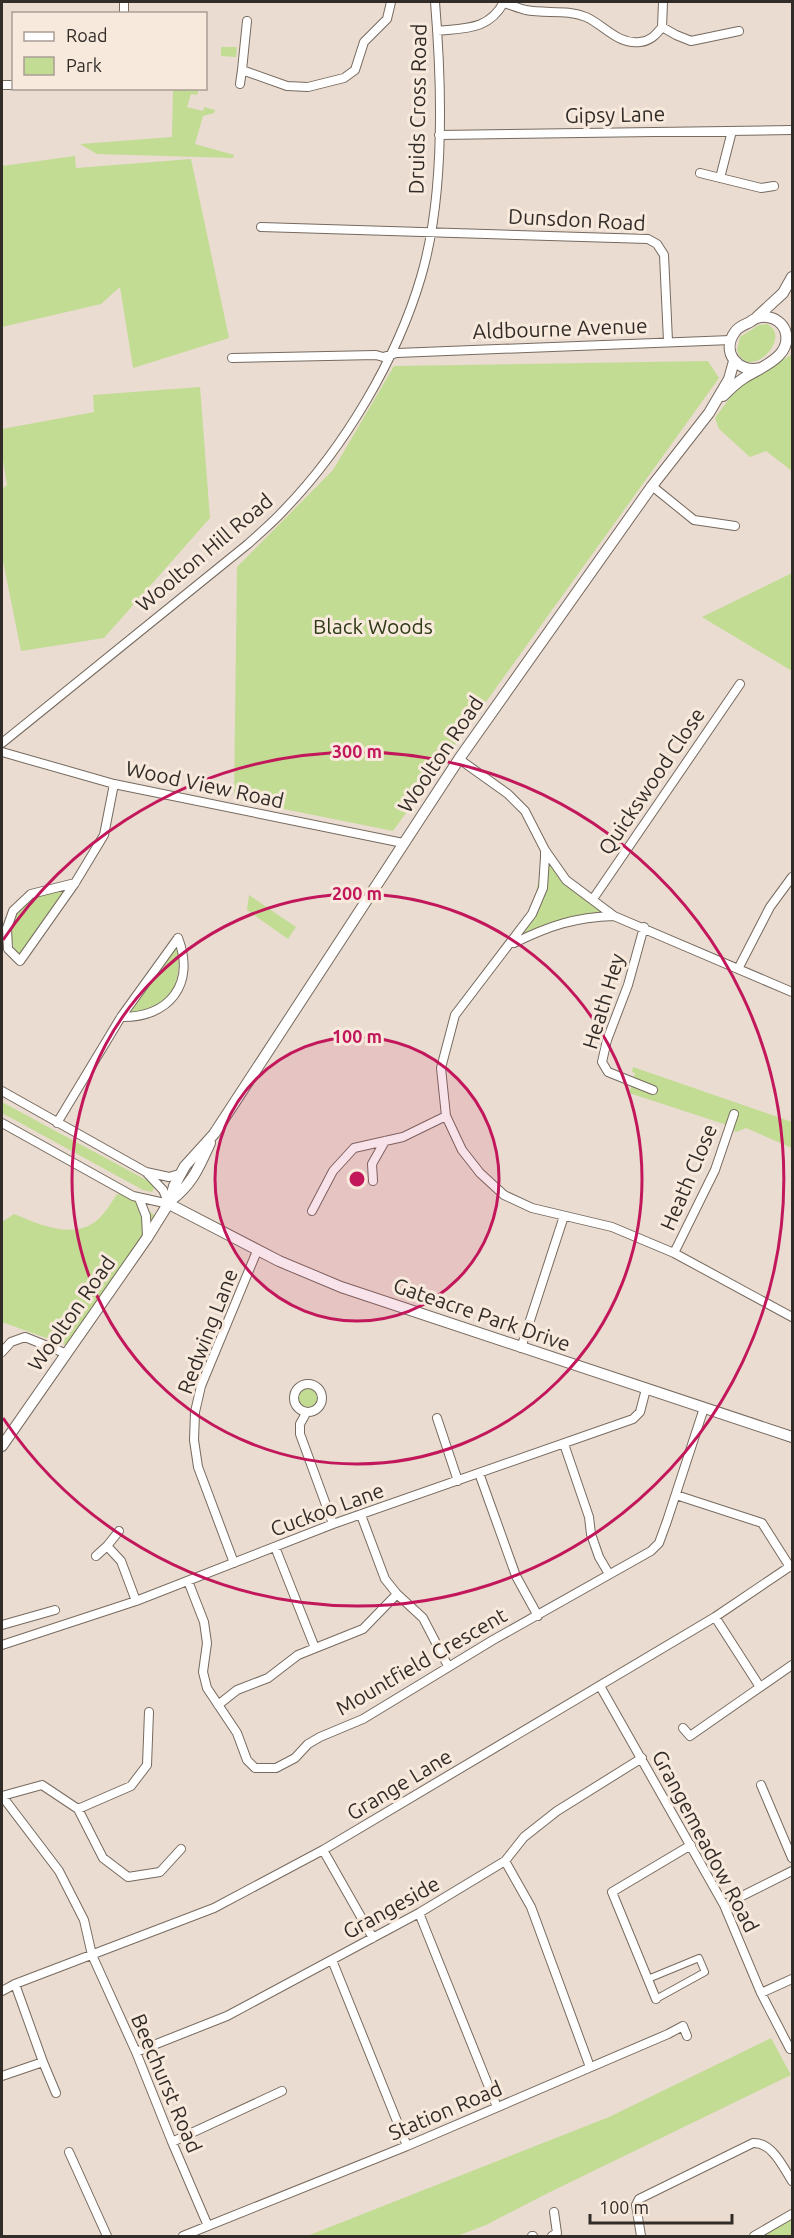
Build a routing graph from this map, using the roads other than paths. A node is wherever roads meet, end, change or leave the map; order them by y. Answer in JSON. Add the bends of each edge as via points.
{"nodes":[{"id":1,"x":391,"y":2,"type":"edge"},
{"id":2,"x":435,"y":2,"type":"edge"},
{"id":3,"x":504,"y":2,"type":"edge"},
{"id":4,"x":663,"y":2,"type":"edge"},
{"id":5,"x":247,"y":21,"type":"dead end"},
{"id":6,"x":662,"y":27,"type":"junction"},
{"id":7,"x":437,"y":31,"type":"junction"},
{"id":8,"x":739,"y":31,"type":"dead end"},
{"id":9,"x":242,"y":70,"type":"junction"},
{"id":10,"x":240,"y":84,"type":"dead end"},
{"id":11,"x":792,"y":130,"type":"edge"},
{"id":12,"x":732,"y":131,"type":"junction"},
{"id":13,"x":439,"y":135,"type":"junction"},
{"id":14,"x":700,"y":174,"type":"dead end"},
{"id":15,"x":720,"y":178,"type":"junction"},
{"id":16,"x":774,"y":186,"type":"dead end"},
{"id":17,"x":261,"y":226,"type":"dead end"},
{"id":18,"x":430,"y":231,"type":"junction"},
{"id":19,"x":792,"y":277,"type":"edge"},
{"id":20,"x":783,"y":293,"type":"junction"},
{"id":21,"x":755,"y":318,"type":"junction"},
{"id":22,"x":786,"y":331,"type":"edge"},
{"id":23,"x":731,"y":340,"type":"junction"},
{"id":24,"x":668,"y":341,"type":"junction"},
{"id":25,"x":792,"y":349,"type":"edge"},
{"id":26,"x":391,"y":353,"type":"junction"},
{"id":27,"x":778,"y":357,"type":"junction"},
{"id":28,"x":232,"y":358,"type":"dead end"},
{"id":29,"x":734,"y":361,"type":"junction"},
{"id":30,"x":760,"y":368,"type":"junction"},
{"id":31,"x":713,"y":407,"type":"junction"},
{"id":32,"x":652,"y":486,"type":"junction"},
{"id":33,"x":735,"y":526,"type":"dead end"},
{"id":34,"x":740,"y":684,"type":"dead end"},
{"id":35,"x":2,"y":743,"type":"edge"},
{"id":36,"x":2,"y":752,"type":"edge"},
{"id":37,"x":459,"y":759,"type":"junction"},
{"id":38,"x":114,"y":784,"type":"junction"},
{"id":39,"x":403,"y":843,"type":"junction"},
{"id":40,"x":545,"y":849,"type":"junction"},
{"id":41,"x":792,"y":877,"type":"edge"},
{"id":42,"x":75,"y":883,"type":"junction"},
{"id":43,"x":593,"y":899,"type":"junction"},
{"id":44,"x":614,"y":916,"type":"junction"},
{"id":45,"x":644,"y":927,"type":"junction"},
{"id":46,"x":511,"y":944,"type":"junction"},
{"id":47,"x":738,"y":969,"type":"junction"},
{"id":48,"x":792,"y":992,"type":"edge"},
{"id":49,"x":121,"y":1017,"type":"junction"},
{"id":50,"x":653,"y":1090,"type":"dead end"},
{"id":51,"x":2,"y":1091,"type":"edge"},
{"id":52,"x":734,"y":1114,"type":"dead end"},
{"id":53,"x":446,"y":1116,"type":"junction"},
{"id":54,"x":2,"y":1123,"type":"edge"},
{"id":55,"x":57,"y":1123,"type":"junction"},
{"id":56,"x":214,"y":1134,"type":"junction"},
{"id":57,"x":385,"y":1141,"type":"junction"},
{"id":58,"x":146,"y":1172,"type":"junction"},
{"id":59,"x":180,"y":1174,"type":"junction"},
{"id":60,"x":374,"y":1181,"type":"dead end"},
{"id":61,"x":138,"y":1198,"type":"junction"},
{"id":62,"x":169,"y":1202,"type":"junction"},
{"id":63,"x":312,"y":1211,"type":"dead end"},
{"id":64,"x":564,"y":1216,"type":"junction"},
{"id":65,"x":147,"y":1238,"type":"junction"},
{"id":66,"x":257,"y":1251,"type":"junction"},
{"id":67,"x":674,"y":1253,"type":"junction"},
{"id":68,"x":792,"y":1317,"type":"edge"},
{"id":69,"x":521,"y":1348,"type":"junction"},
{"id":70,"x":2,"y":1352,"type":"edge"},
{"id":71,"x":67,"y":1354,"type":"junction"},
{"id":72,"x":646,"y":1389,"type":"junction"},
{"id":73,"x":704,"y":1408,"type":"junction"},
{"id":74,"x":305,"y":1412,"type":"dead end"},
{"id":75,"x":437,"y":1418,"type":"dead end"},
{"id":76,"x":792,"y":1437,"type":"edge"},
{"id":77,"x":564,"y":1444,"type":"junction"},
{"id":78,"x":2,"y":1446,"type":"edge"},
{"id":79,"x":479,"y":1473,"type":"junction"},
{"id":80,"x":458,"y":1481,"type":"junction"},
{"id":81,"x":676,"y":1495,"type":"junction"},
{"id":82,"x":361,"y":1515,"type":"junction"},
{"id":83,"x":333,"y":1524,"type":"junction"},
{"id":84,"x":119,"y":1531,"type":"dead end"},
{"id":85,"x":107,"y":1546,"type":"junction"},
{"id":86,"x":275,"y":1547,"type":"junction"},
{"id":87,"x":96,"y":1556,"type":"dead end"},
{"id":88,"x":234,"y":1563,"type":"junction"},
{"id":89,"x":791,"y":1566,"type":"edge"},
{"id":90,"x":609,"y":1574,"type":"junction"},
{"id":91,"x":188,"y":1581,"type":"junction"},
{"id":92,"x":397,"y":1594,"type":"junction"},
{"id":93,"x":136,"y":1601,"type":"junction"},
{"id":94,"x":54,"y":1610,"type":"dead end"},
{"id":95,"x":538,"y":1616,"type":"junction"},
{"id":96,"x":716,"y":1617,"type":"junction"},
{"id":97,"x":2,"y":1624,"type":"edge"},
{"id":98,"x":2,"y":1645,"type":"edge"},
{"id":99,"x":315,"y":1648,"type":"junction"},
{"id":100,"x":792,"y":1665,"type":"edge"},
{"id":101,"x":448,"y":1666,"type":"junction"},
{"id":102,"x":600,"y":1686,"type":"junction"},
{"id":103,"x":760,"y":1687,"type":"junction"},
{"id":104,"x":218,"y":1706,"type":"junction"},
{"id":105,"x":149,"y":1712,"type":"dead end"},
{"id":106,"x":683,"y":1728,"type":"dead end"},
{"id":107,"x":642,"y":1758,"type":"junction"},
{"id":108,"x":760,"y":1785,"type":"dead end"},
{"id":109,"x":2,"y":1796,"type":"edge"},
{"id":110,"x":78,"y":1809,"type":"junction"},
{"id":111,"x":691,"y":1845,"type":"junction"},
{"id":112,"x":181,"y":1849,"type":"dead end"},
{"id":113,"x":323,"y":1850,"type":"junction"},
{"id":114,"x":792,"y":1858,"type":"edge"},
{"id":115,"x":505,"y":1861,"type":"junction"},
{"id":116,"x":792,"y":1871,"type":"edge"},
{"id":117,"x":724,"y":1905,"type":"junction"},
{"id":118,"x":419,"y":1913,"type":"junction"},
{"id":119,"x":373,"y":1938,"type":"junction"},
{"id":120,"x":92,"y":1955,"type":"junction"},
{"id":121,"x":332,"y":1960,"type":"junction"},
{"id":122,"x":648,"y":1979,"type":"junction"},
{"id":123,"x":792,"y":1979,"type":"edge"},
{"id":124,"x":15,"y":1984,"type":"junction"},
{"id":125,"x":2,"y":1991,"type":"edge"},
{"id":126,"x":761,"y":1993,"type":"junction"},
{"id":127,"x":656,"y":1998,"type":"joint"},
{"id":128,"x":687,"y":2036,"type":"dead end"},
{"id":129,"x":790,"y":2049,"type":"dead end"},
{"id":130,"x":136,"y":2052,"type":"junction"},
{"id":131,"x":43,"y":2062,"type":"junction"},
{"id":132,"x":590,"y":2067,"type":"junction"},
{"id":133,"x":2,"y":2076,"type":"edge"},
{"id":134,"x":282,"y":2091,"type":"dead end"},
{"id":135,"x":56,"y":2093,"type":"dead end"},
{"id":136,"x":497,"y":2107,"type":"junction"},
{"id":137,"x":172,"y":2142,"type":"junction"},
{"id":138,"x":407,"y":2146,"type":"junction"},
{"id":139,"x":69,"y":2152,"type":"dead end"},
{"id":140,"x":792,"y":2181,"type":"edge"},
{"id":141,"x":554,"y":2212,"type":"dead end"},
{"id":142,"x":792,"y":2214,"type":"edge"},
{"id":143,"x":208,"y":2226,"type":"junction"},
{"id":144,"x":107,"y":2236,"type":"edge"},
{"id":145,"x":183,"y":2236,"type":"edge"},
{"id":146,"x":552,"y":2236,"type":"edge"},
{"id":147,"x":641,"y":2236,"type":"edge"},
{"id":148,"x":754,"y":2236,"type":"edge"}],
"edges":[{"from":1,"to":9,"type":"street","via":[[387,19],[364,42],[355,70],[344,78],[308,87],[287,86]]},
{"from":2,"to":7,"type":"street","name":"Druids Cross Road"},
{"from":3,"to":6,"type":"street","via":[[527,10],[585,17],[619,39],[632,42],[655,37]]},
{"from":3,"to":7,"type":"street","via":[[494,16],[477,27]]},
{"from":4,"to":6,"type":"street"},
{"from":5,"to":9,"type":"street"},
{"from":6,"to":8,"type":"street","via":[[691,41]]},
{"from":7,"to":13,"type":"street","name":"Druids Cross Road"},
{"from":9,"to":10,"type":"street"},
{"from":11,"to":12,"type":"street","name":"Gipsy Lane"},
{"from":12,"to":13,"type":"street","name":"Gipsy Lane"},
{"from":12,"to":15,"type":"street"},
{"from":13,"to":18,"type":"street","name":"Druids Cross Road"},
{"from":14,"to":15,"type":"street"},
{"from":15,"to":16,"type":"street","via":[[761,188]]},
{"from":17,"to":18,"type":"street"},
{"from":18,"to":24,"type":"street","name":"Dunsdon Road","via":[[653,240],[665,259]]},
{"from":18,"to":26,"type":"street","name":"Druids Cross Road","via":[[421,276]]},
{"from":19,"to":20,"type":"street"},
{"from":20,"to":21,"type":"street"},
{"from":20,"to":22,"type":"street","via":[[778,308]]},
{"from":21,"to":22,"type":"street","via":[[768,317]]},
{"from":21,"to":23,"type":"street","via":[[738,329]]},
{"from":22,"to":27,"type":"street","via":[[786,348]]},
{"from":23,"to":24,"type":"street","name":"Aldbourne Avenue"},
{"from":23,"to":29,"type":"street"},
{"from":24,"to":26,"type":"street","name":"Aldbourne Avenue"},
{"from":25,"to":27,"type":"street"},
{"from":26,"to":28,"type":"street","name":"Aldbourne Avenue","via":[[383,357]]},
{"from":26,"to":35,"type":"street","name":"Woolton Hill Road","via":[[361,408],[325,461],[285,509],[248,544]]},
{"from":27,"to":30,"type":"street"},
{"from":29,"to":30,"type":"street","via":[[747,369]]},
{"from":29,"to":31,"type":"street","name":"Woolton Road"},
{"from":30,"to":31,"type":"street","name":"Woolton Road","via":[[738,382]]},
{"from":31,"to":32,"type":"street","name":"Woolton Road"},
{"from":32,"to":33,"type":"street","via":[[694,520]]},
{"from":32,"to":37,"type":"street","name":"Woolton Road"},
{"from":34,"to":43,"type":"street","name":"Quickswood Close"},
{"from":36,"to":38,"type":"street","name":"Wood View Road"},
{"from":37,"to":39,"type":"street","name":"Woolton Road"},
{"from":37,"to":40,"type":"street","via":[[514,800],[530,818]]},
{"from":38,"to":39,"type":"street","name":"Wood View Road"},
{"from":38,"to":42,"type":"street","via":[[104,835]]},
{"from":39,"to":56,"type":"street","name":"Woolton Road"},
{"from":40,"to":43,"type":"street","via":[[566,880]]},
{"from":40,"to":46,"type":"street","via":[[540,896]]},
{"from":41,"to":47,"type":"street","via":[[770,907]]},
{"from":42,"to":42,"type":"street","via":[[61,903],[20,961],[8,949],[7,928],[14,911],[31,894]]},
{"from":43,"to":44,"type":"street"},
{"from":44,"to":45,"type":"street"},
{"from":44,"to":46,"type":"street","via":[[554,924]]},
{"from":45,"to":47,"type":"street"},
{"from":45,"to":50,"type":"street","name":"Heath Hey","via":[[602,1062],[608,1072]]},
{"from":46,"to":53,"type":"street","via":[[455,1014],[441,1068]]},
{"from":47,"to":48,"type":"street"},
{"from":49,"to":49,"type":"street","via":[[149,1014],[175,995],[184,964],[178,938]]},
{"from":49,"to":55,"type":"street"},
{"from":51,"to":55,"type":"street"},
{"from":52,"to":67,"type":"street","name":"Heath Close","via":[[715,1170]]},
{"from":53,"to":57,"type":"street","via":[[403,1137]]},
{"from":53,"to":64,"type":"street","via":[[462,1150],[504,1195],[532,1208]]},
{"from":54,"to":61,"type":"street"},
{"from":55,"to":58,"type":"street"},
{"from":56,"to":59,"type":"street","name":"Woolton Road"},
{"from":56,"to":62,"type":"street","name":"Woolton Road","via":[[185,1190]]},
{"from":57,"to":60,"type":"street","via":[[372,1164]]},
{"from":57,"to":63,"type":"street","via":[[354,1148],[333,1171]]},
{"from":58,"to":59,"type":"street"},
{"from":58,"to":62,"type":"street"},
{"from":59,"to":62,"type":"street","name":"Woolton Road"},
{"from":61,"to":62,"type":"street"},
{"from":61,"to":65,"type":"street","via":[[146,1216]]},
{"from":62,"to":65,"type":"street","name":"Woolton Road"},
{"from":62,"to":66,"type":"street","name":"Gateacre Park Drive"},
{"from":64,"to":67,"type":"street","via":[[612,1227]]},
{"from":64,"to":69,"type":"street"},
{"from":65,"to":71,"type":"street","name":"Woolton Road"},
{"from":66,"to":69,"type":"street","name":"Gateacre Park Drive","via":[[341,1287]]},
{"from":66,"to":88,"type":"street","name":"Redwing Lane","via":[[201,1386],[195,1412],[198,1467]]},
{"from":67,"to":68,"type":"street"},
{"from":69,"to":72,"type":"street","name":"Gateacre Park Drive"},
{"from":70,"to":71,"type":"street","via":[[11,1342],[25,1337]]},
{"from":71,"to":78,"type":"street","name":"Woolton Road"},
{"from":72,"to":73,"type":"street","name":"Gateacre Park Drive"},
{"from":72,"to":77,"type":"street","name":"Cuckoo Lane","via":[[640,1412],[633,1419]]},
{"from":73,"to":76,"type":"street","name":"Gateacre Park Drive"},
{"from":73,"to":81,"type":"street","name":"Mountfield Crescent"},
{"from":74,"to":83,"type":"street","via":[[300,1434]]},
{"from":75,"to":80,"type":"street"},
{"from":77,"to":79,"type":"street","name":"Cuckoo Lane"},
{"from":77,"to":90,"type":"street","via":[[591,1534]]},
{"from":79,"to":80,"type":"street","name":"Cuckoo Lane"},
{"from":79,"to":95,"type":"street","via":[[516,1576]]},
{"from":80,"to":82,"type":"street","name":"Cuckoo Lane"},
{"from":81,"to":89,"type":"street","via":[[762,1523]]},
{"from":81,"to":90,"type":"street","name":"Mountfield Crescent","via":[[658,1543],[651,1551]]},
{"from":82,"to":83,"type":"street","name":"Cuckoo Lane"},
{"from":82,"to":92,"type":"street","via":[[385,1579]]},
{"from":83,"to":86,"type":"street","name":"Cuckoo Lane"},
{"from":84,"to":85,"type":"street"},
{"from":85,"to":87,"type":"street"},
{"from":85,"to":93,"type":"street","via":[[121,1561]]},
{"from":86,"to":88,"type":"street","name":"Cuckoo Lane"},
{"from":86,"to":99,"type":"street"},
{"from":88,"to":91,"type":"street","name":"Cuckoo Lane"},
{"from":89,"to":96,"type":"street","name":"Grange Lane"},
{"from":90,"to":95,"type":"street","name":"Mountfield Crescent"},
{"from":91,"to":93,"type":"street","name":"Cuckoo Lane"},
{"from":91,"to":104,"type":"street","name":"Mountfield Crescent","via":[[204,1622],[207,1643],[203,1672]]},
{"from":92,"to":99,"type":"street","via":[[363,1629]]},
{"from":92,"to":101,"type":"street","via":[[423,1618]]},
{"from":93,"to":98,"type":"street","name":"Cuckoo Lane"},
{"from":94,"to":97,"type":"street"},
{"from":95,"to":101,"type":"street","name":"Mountfield Crescent"},
{"from":96,"to":102,"type":"street","name":"Grange Lane"},
{"from":96,"to":103,"type":"street"},
{"from":99,"to":104,"type":"street","via":[[298,1655],[268,1678],[237,1690]]},
{"from":100,"to":103,"type":"street"},
{"from":101,"to":104,"type":"street","name":"Mountfield Crescent","via":[[363,1719],[308,1744],[295,1758],[276,1768],[255,1768],[247,1760],[237,1733]]},
{"from":102,"to":107,"type":"street","name":"Grangemeadow Road"},
{"from":102,"to":113,"type":"street","name":"Grange Lane"},
{"from":103,"to":106,"type":"street","via":[[690,1736]]},
{"from":105,"to":110,"type":"street","via":[[147,1765],[131,1786]]},
{"from":107,"to":111,"type":"street","name":"Grangemeadow Road"},
{"from":107,"to":115,"type":"street","name":"Grangeside","via":[[557,1811],[524,1836]]},
{"from":108,"to":114,"type":"street"},
{"from":109,"to":110,"type":"street","via":[[42,1785]]},
{"from":109,"to":120,"type":"street","name":"Beechurst Road","via":[[58,1871],[84,1920]]},
{"from":110,"to":112,"type":"street","via":[[103,1858],[128,1877],[160,1872]]},
{"from":111,"to":117,"type":"street","name":"Grangemeadow Road"},
{"from":111,"to":122,"type":"street","via":[[612,1892]]},
{"from":113,"to":119,"type":"street"},
{"from":113,"to":120,"type":"street","name":"Grange Lane","via":[[214,1908]]},
{"from":115,"to":118,"type":"street","name":"Grangeside"},
{"from":115,"to":132,"type":"street","via":[[531,1907]]},
{"from":116,"to":117,"type":"street"},
{"from":117,"to":126,"type":"street","name":"Grangemeadow Road"},
{"from":118,"to":119,"type":"street","name":"Grangeside"},
{"from":118,"to":136,"type":"street"},
{"from":119,"to":121,"type":"street","name":"Grangeside"},
{"from":120,"to":124,"type":"street","name":"Grange Lane"},
{"from":120,"to":130,"type":"street","name":"Beechurst Road"},
{"from":121,"to":130,"type":"street","name":"Grangeside","via":[[227,2016]]},
{"from":121,"to":138,"type":"street"},
{"from":122,"to":127,"type":"street"},
{"from":122,"to":127,"type":"street","via":[[699,1958],[705,1972]]},
{"from":123,"to":126,"type":"street"},
{"from":124,"to":125,"type":"street","name":"Grange Lane"},
{"from":124,"to":131,"type":"street"},
{"from":126,"to":129,"type":"street","name":"Grangemeadow Road"},
{"from":128,"to":132,"type":"street","name":"Station Road","via":[[683,2026]]},
{"from":130,"to":137,"type":"street","name":"Beechurst Road"},
{"from":131,"to":133,"type":"street"},
{"from":131,"to":135,"type":"street"},
{"from":132,"to":136,"type":"street","name":"Station Road"},
{"from":134,"to":137,"type":"street"},
{"from":136,"to":138,"type":"street","name":"Station Road"},
{"from":137,"to":143,"type":"street","name":"Beechurst Road"},
{"from":138,"to":143,"type":"street","name":"Station Road"},
{"from":139,"to":144,"type":"street"},
{"from":140,"to":147,"type":"street","via":[[770,2149],[753,2143],[639,2199],[636,2205]]},
{"from":141,"to":146,"type":"street","via":[[557,2233]]},
{"from":142,"to":148,"type":"street"},
{"from":143,"to":145,"type":"street","name":"Station Road"}]}
